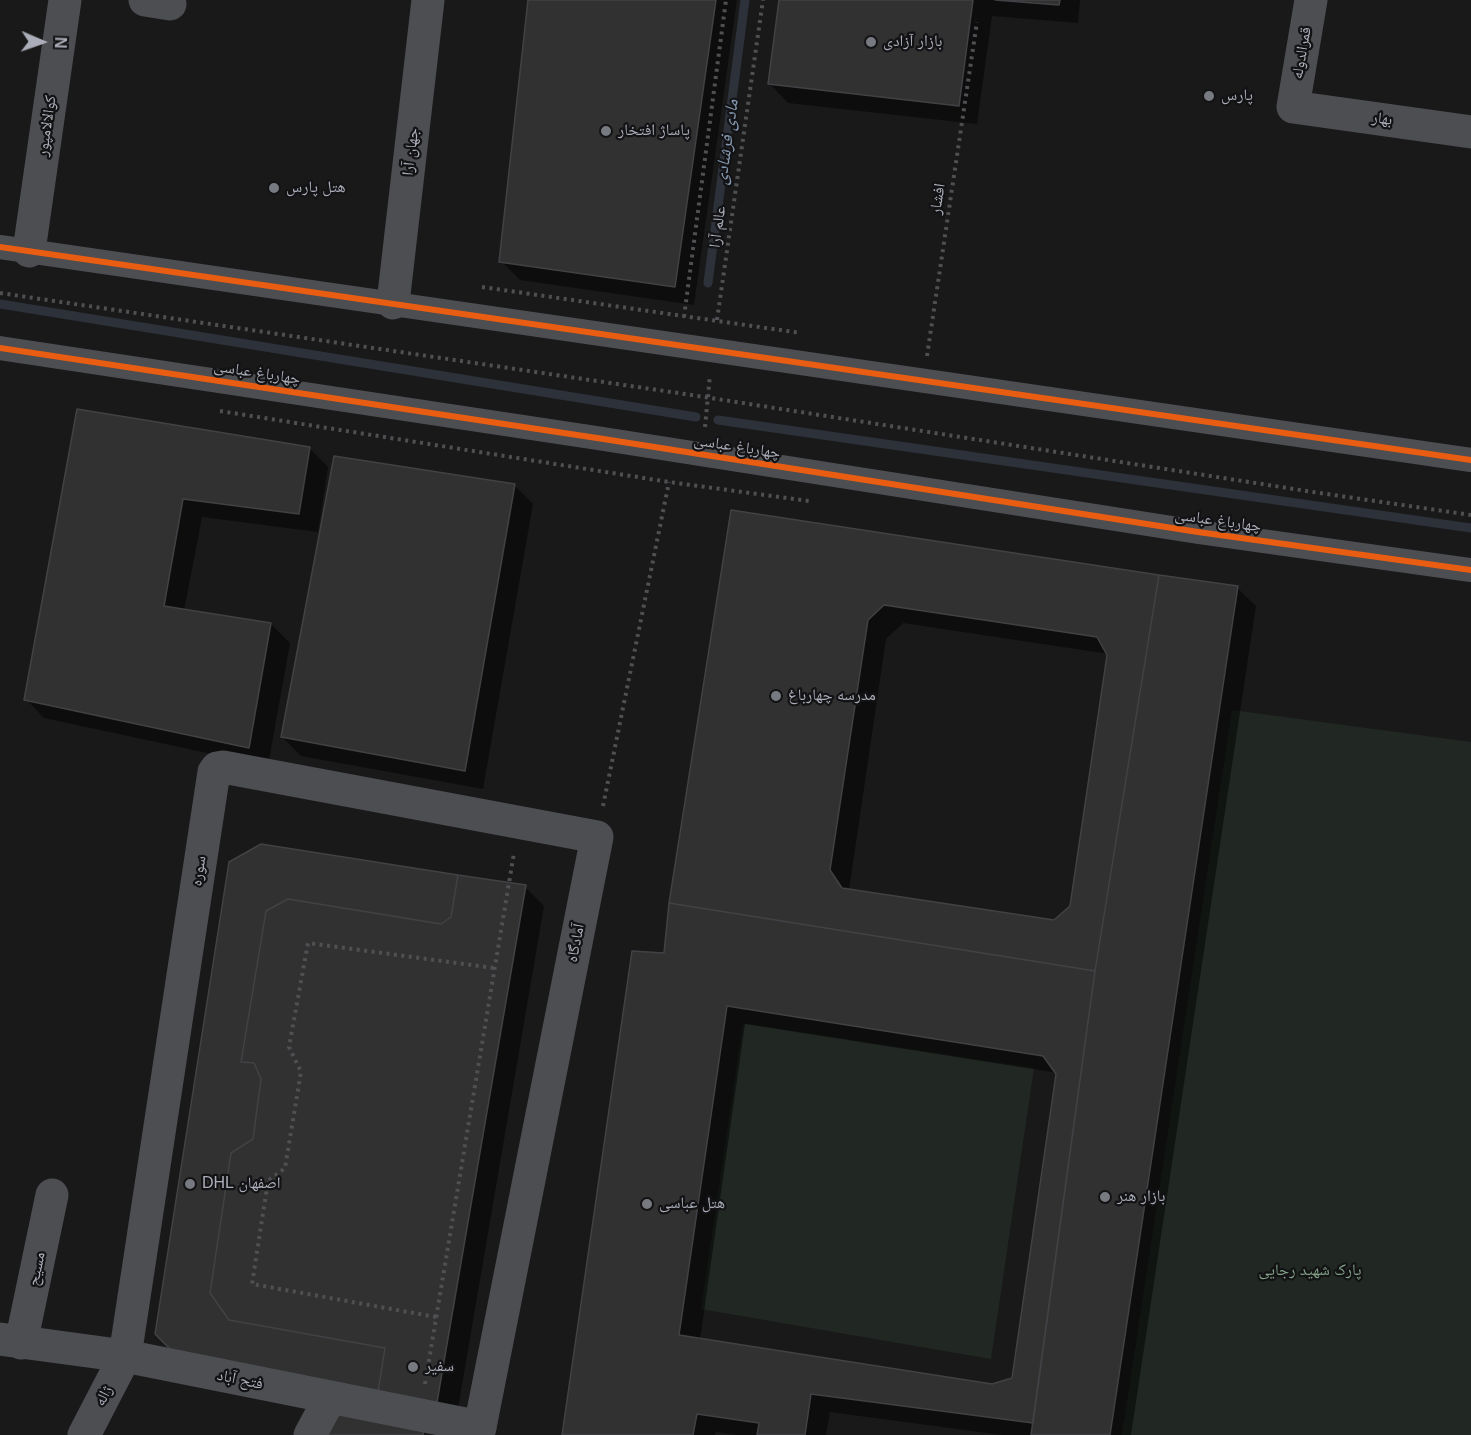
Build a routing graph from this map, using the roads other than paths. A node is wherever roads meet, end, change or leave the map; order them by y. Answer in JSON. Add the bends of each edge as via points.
{"nodes":[{"id":1,"x":65,"y":0,"type":"edge"},
{"id":2,"x":428,"y":0,"type":"edge"},
{"id":3,"x":1311,"y":0,"type":"edge"},
{"id":4,"x":1293,"y":106,"type":"joint"},
{"id":5,"x":1471,"y":132,"type":"edge"},
{"id":6,"x":15,"y":249,"type":"edge"},
{"id":7,"x":393,"y":303,"type":"junction"},
{"id":8,"x":0,"y":348,"type":"edge"},
{"id":9,"x":1471,"y":460,"type":"edge"},
{"id":10,"x":1471,"y":570,"type":"edge"},
{"id":11,"x":597,"y":837,"type":"joint"},
{"id":12,"x":52,"y":1195,"type":"dead end"},
{"id":13,"x":10,"y":1341,"type":"edge"},
{"id":14,"x":125,"y":1356,"type":"junction"},
{"id":15,"x":330,"y":1398,"type":"junction"},
{"id":16,"x":479,"y":1431,"type":"edge"},
{"id":17,"x":84,"y":1435,"type":"edge"},
{"id":18,"x":310,"y":1435,"type":"edge"}],
"edges":[{"from":1,"to":6,"type":"street","name":"کوالالامپور"},
{"from":2,"to":7,"type":"street","name":"جهان آرا"},
{"from":3,"to":4,"type":"street","name":"قمرالدوله"},
{"from":4,"to":5,"type":"street","name":"بهار"},
{"from":6,"to":7,"type":"street"},
{"from":7,"to":9,"type":"street"},
{"from":8,"to":10,"type":"street","name":"چهارباغ عباسی","via":[[1198,532]]},
{"from":11,"to":14,"type":"street","name":"سوره","via":[[217,768]]},
{"from":11,"to":16,"type":"street","name":"آمادگاه"},
{"from":12,"to":13,"type":"street","name":"مسیح"},
{"from":13,"to":14,"type":"street","name":"فتح آباد"},
{"from":14,"to":15,"type":"street","name":"فتح آباد"},
{"from":14,"to":17,"type":"street","name":"ژاله"},
{"from":15,"to":16,"type":"street","name":"فتح آباد"},
{"from":15,"to":18,"type":"street"}]}
